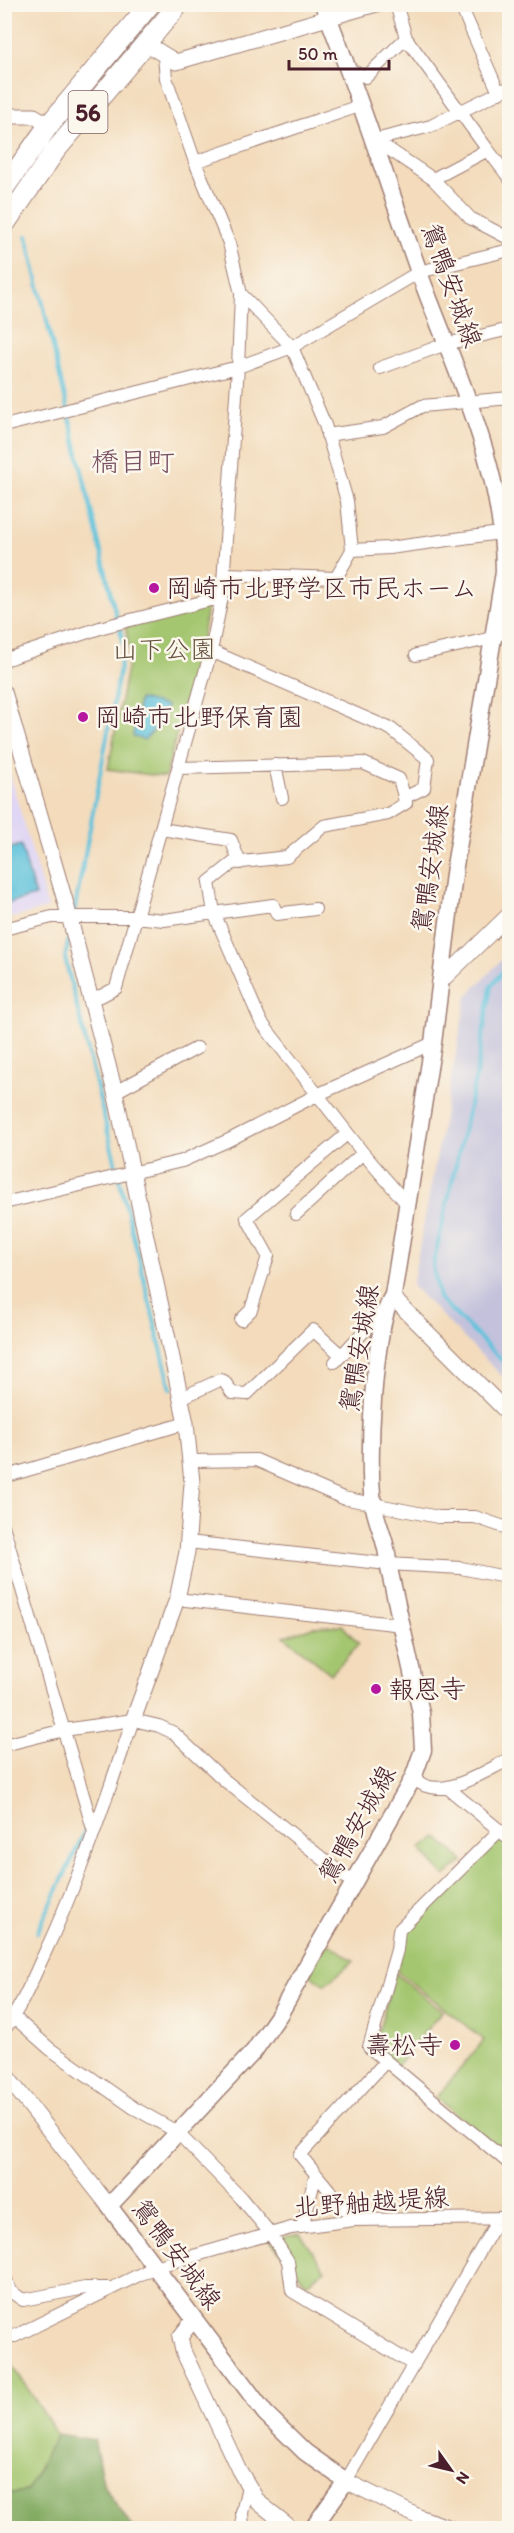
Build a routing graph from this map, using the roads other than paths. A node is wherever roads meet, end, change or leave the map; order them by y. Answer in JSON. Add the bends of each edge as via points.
{"nodes":[{"id":1,"x":179,"y":4,"type":"edge"},
{"id":2,"x":376,"y":4,"type":"edge"},
{"id":3,"x":396,"y":4,"type":"edge"},
{"id":4,"x":460,"y":4,"type":"edge"},
{"id":5,"x":148,"y":5,"type":"edge"},
{"id":6,"x":326,"y":12,"type":"edge"},
{"id":7,"x":406,"y":38,"type":"junction"},
{"id":8,"x":145,"y":43,"type":"junction"},
{"id":9,"x":164,"y":57,"type":"junction"},
{"id":10,"x":348,"y":69,"type":"junction"},
{"id":11,"x":506,"y":90,"type":"edge"},
{"id":12,"x":362,"y":105,"type":"junction"},
{"id":13,"x":460,"y":112,"type":"junction"},
{"id":14,"x":4,"y":116,"type":"edge"},
{"id":15,"x":49,"y":125,"type":"junction"},
{"id":16,"x":375,"y":140,"type":"junction"},
{"id":17,"x":488,"y":150,"type":"junction"},
{"id":18,"x":195,"y":162,"type":"junction"},
{"id":19,"x":433,"y":179,"type":"junction"},
{"id":20,"x":510,"y":179,"type":"edge"},
{"id":21,"x":4,"y":188,"type":"edge"},
{"id":22,"x":4,"y":225,"type":"edge"},
{"id":23,"x":510,"y":239,"type":"edge"},
{"id":24,"x":510,"y":250,"type":"edge"},
{"id":25,"x":419,"y":272,"type":"junction"},
{"id":26,"x":241,"y":294,"type":"junction"},
{"id":27,"x":510,"y":329,"type":"edge"},
{"id":28,"x":446,"y":344,"type":"junction"},
{"id":29,"x":292,"y":347,"type":"junction"},
{"id":30,"x":238,"y":367,"type":"junction"},
{"id":31,"x":380,"y":368,"type":"dead end"},
{"id":32,"x":510,"y":398,"type":"edge"},
{"id":33,"x":467,"y":403,"type":"junction"},
{"id":34,"x":4,"y":426,"type":"edge"},
{"id":35,"x":327,"y":435,"type":"junction"},
{"id":36,"x":507,"y":533,"type":"edge"},
{"id":37,"x":352,"y":550,"type":"junction"},
{"id":38,"x":225,"y":574,"type":"junction"},
{"id":39,"x":222,"y":597,"type":"junction"},
{"id":40,"x":510,"y":628,"type":"edge"},
{"id":41,"x":493,"y":638,"type":"junction"},
{"id":42,"x":211,"y":651,"type":"junction"},
{"id":43,"x":416,"y":655,"type":"dead end"},
{"id":44,"x":4,"y":660,"type":"edge"},
{"id":45,"x":4,"y":692,"type":"edge"},
{"id":46,"x":275,"y":765,"type":"junction"},
{"id":47,"x":178,"y":768,"type":"junction"},
{"id":48,"x":282,"y":798,"type":"dead end"},
{"id":49,"x":404,"y":798,"type":"junction"},
{"id":50,"x":161,"y":829,"type":"junction"},
{"id":51,"x":240,"y":863,"type":"junction"},
{"id":52,"x":315,"y":909,"type":"dead end"},
{"id":53,"x":214,"y":913,"type":"junction"},
{"id":54,"x":510,"y":914,"type":"edge"},
{"id":55,"x":68,"y":916,"type":"junction"},
{"id":56,"x":135,"y":916,"type":"junction"},
{"id":57,"x":4,"y":929,"type":"edge"},
{"id":58,"x":440,"y":982,"type":"junction"},
{"id":59,"x":91,"y":997,"type":"junction"},
{"id":60,"x":433,"y":1044,"type":"junction"},
{"id":61,"x":197,"y":1048,"type":"dead end"},
{"id":62,"x":115,"y":1092,"type":"junction"},
{"id":63,"x":319,"y":1094,"type":"junction"},
{"id":64,"x":347,"y":1134,"type":"junction"},
{"id":65,"x":363,"y":1153,"type":"junction"},
{"id":66,"x":130,"y":1173,"type":"junction"},
{"id":67,"x":4,"y":1203,"type":"edge"},
{"id":68,"x":407,"y":1204,"type":"junction"},
{"id":69,"x":296,"y":1214,"type":"dead end"},
{"id":70,"x":389,"y":1302,"type":"junction"},
{"id":71,"x":241,"y":1320,"type":"dead end"},
{"id":72,"x":181,"y":1398,"type":"junction"},
{"id":73,"x":510,"y":1415,"type":"edge"},
{"id":74,"x":186,"y":1423,"type":"junction"},
{"id":75,"x":191,"y":1461,"type":"junction"},
{"id":76,"x":4,"y":1477,"type":"edge"},
{"id":77,"x":373,"y":1503,"type":"junction"},
{"id":78,"x":4,"y":1529,"type":"edge"},
{"id":79,"x":510,"y":1529,"type":"edge"},
{"id":80,"x":189,"y":1542,"type":"junction"},
{"id":81,"x":388,"y":1564,"type":"junction"},
{"id":82,"x":510,"y":1578,"type":"edge"},
{"id":83,"x":177,"y":1599,"type":"junction"},
{"id":84,"x":402,"y":1625,"type":"junction"},
{"id":85,"x":133,"y":1720,"type":"junction"},
{"id":86,"x":64,"y":1730,"type":"junction"},
{"id":87,"x":4,"y":1745,"type":"edge"},
{"id":88,"x":510,"y":1759,"type":"edge"},
{"id":89,"x":413,"y":1778,"type":"junction"},
{"id":90,"x":448,"y":1788,"type":"junction"},
{"id":91,"x":94,"y":1832,"type":"junction"},
{"id":92,"x":504,"y":1835,"type":"edge"},
{"id":93,"x":353,"y":1883,"type":"junction"},
{"id":94,"x":14,"y":2017,"type":"junction"},
{"id":95,"x":4,"y":2030,"type":"edge"},
{"id":96,"x":386,"y":2061,"type":"junction"},
{"id":97,"x":4,"y":2073,"type":"edge"},
{"id":98,"x":177,"y":2132,"type":"junction"},
{"id":99,"x":510,"y":2164,"type":"edge"},
{"id":100,"x":316,"y":2174,"type":"junction"},
{"id":101,"x":109,"y":2206,"type":"junction"},
{"id":102,"x":504,"y":2218,"type":"edge"},
{"id":103,"x":354,"y":2220,"type":"junction"},
{"id":104,"x":302,"y":2227,"type":"junction"},
{"id":105,"x":270,"y":2234,"type":"junction"},
{"id":106,"x":155,"y":2267,"type":"junction"},
{"id":107,"x":4,"y":2274,"type":"edge"},
{"id":108,"x":113,"y":2288,"type":"junction"},
{"id":109,"x":194,"y":2319,"type":"junction"},
{"id":110,"x":4,"y":2335,"type":"edge"},
{"id":111,"x":414,"y":2365,"type":"junction"},
{"id":112,"x":345,"y":2481,"type":"junction"},
{"id":113,"x":248,"y":2486,"type":"junction"},
{"id":114,"x":243,"y":2529,"type":"edge"},
{"id":115,"x":291,"y":2529,"type":"edge"},
{"id":116,"x":313,"y":2529,"type":"edge"},
{"id":117,"x":450,"y":2529,"type":"edge"}],
"edges":[{"from":1,"to":8,"type":"main road","number":"56"},
{"from":2,"to":6,"type":"street"},
{"from":3,"to":7,"type":"street"},
{"from":4,"to":11,"type":"street"},
{"from":5,"to":15,"type":"main road","number":"56"},
{"from":6,"to":9,"type":"street","via":[[176,62]]},
{"from":6,"to":10,"type":"main road","name":"鴛鴨安城線"},
{"from":7,"to":10,"type":"street","via":[[366,77]]},
{"from":7,"to":13,"type":"street"},
{"from":8,"to":9,"type":"street"},
{"from":8,"to":22,"type":"main road","number":"56","via":[[55,151]]},
{"from":9,"to":18,"type":"street","via":[[166,78]]},
{"from":10,"to":12,"type":"main road","name":"鴛鴨安城線"},
{"from":11,"to":13,"type":"street"},
{"from":12,"to":16,"type":"main road","name":"鴛鴨安城線"},
{"from":12,"to":18,"type":"street"},
{"from":13,"to":16,"type":"street","via":[[431,126]]},
{"from":13,"to":17,"type":"street"},
{"from":14,"to":15,"type":"street","number":"56","via":[[34,116]]},
{"from":15,"to":21,"type":"main road","number":"56"},
{"from":16,"to":19,"type":"street"},
{"from":16,"to":25,"type":"main road","name":"鴛鴨安城線"},
{"from":17,"to":19,"type":"street"},
{"from":17,"to":20,"type":"street"},
{"from":18,"to":26,"type":"street","via":[[229,243]]},
{"from":19,"to":23,"type":"street","via":[[470,218]]},
{"from":24,"to":25,"type":"street"},
{"from":25,"to":28,"type":"main road","name":"鴛鴨安城線"},
{"from":25,"to":29,"type":"street"},
{"from":26,"to":29,"type":"street"},
{"from":26,"to":30,"type":"street"},
{"from":27,"to":28,"type":"street"},
{"from":28,"to":31,"type":"street"},
{"from":28,"to":33,"type":"main road","name":"鴛鴨安城線"},
{"from":29,"to":30,"type":"street"},
{"from":29,"to":35,"type":"street"},
{"from":30,"to":34,"type":"street"},
{"from":30,"to":38,"type":"street"},
{"from":32,"to":33,"type":"street"},
{"from":33,"to":35,"type":"street","via":[[422,406],[382,427]]},
{"from":33,"to":36,"type":"main road","name":"鴛鴨安城線"},
{"from":35,"to":37,"type":"street","via":[[347,501]]},
{"from":36,"to":37,"type":"street"},
{"from":36,"to":41,"type":"main road","name":"鴛鴨安城線"},
{"from":37,"to":38,"type":"street","via":[[336,578]]},
{"from":38,"to":39,"type":"street"},
{"from":39,"to":42,"type":"street"},
{"from":39,"to":44,"type":"street","via":[[102,627]]},
{"from":40,"to":41,"type":"street"},
{"from":41,"to":43,"type":"street"},
{"from":41,"to":58,"type":"main road","name":"鴛鴨安城線"},
{"from":42,"to":47,"type":"street"},
{"from":42,"to":49,"type":"street","via":[[391,729],[428,759],[424,788]]},
{"from":45,"to":55,"type":"street"},
{"from":46,"to":47,"type":"street"},
{"from":46,"to":48,"type":"street"},
{"from":46,"to":49,"type":"street","via":[[363,763],[399,779]]},
{"from":47,"to":50,"type":"street"},
{"from":49,"to":51,"type":"street","via":[[406,803],[388,814],[324,826],[287,857]]},
{"from":50,"to":51,"type":"street","via":[[231,840]]},
{"from":50,"to":56,"type":"street"},
{"from":51,"to":53,"type":"street","via":[[233,863],[208,882]]},
{"from":52,"to":53,"type":"street","via":[[277,914],[273,905]]},
{"from":53,"to":56,"type":"street","via":[[164,920]]},
{"from":53,"to":63,"type":"street","via":[[261,1022]]},
{"from":54,"to":58,"type":"street"},
{"from":55,"to":56,"type":"street"},
{"from":55,"to":57,"type":"street"},
{"from":55,"to":59,"type":"street"},
{"from":56,"to":59,"type":"street","via":[[116,988]]},
{"from":58,"to":60,"type":"main road","name":"鴛鴨安城線"},
{"from":59,"to":62,"type":"street"},
{"from":60,"to":63,"type":"street"},
{"from":60,"to":68,"type":"main road","name":"鴛鴨安城線"},
{"from":61,"to":62,"type":"street"},
{"from":62,"to":66,"type":"street"},
{"from":63,"to":64,"type":"street"},
{"from":63,"to":66,"type":"street","via":[[182,1161]]},
{"from":64,"to":65,"type":"street"},
{"from":64,"to":71,"type":"street","via":[[247,1218],[268,1256],[251,1310]]},
{"from":65,"to":68,"type":"street"},
{"from":65,"to":69,"type":"street"},
{"from":66,"to":67,"type":"street"},
{"from":66,"to":72,"type":"street"},
{"from":68,"to":70,"type":"main road","name":"鴛鴨安城線"},
{"from":70,"to":72,"type":"street","via":[[338,1358],[313,1330],[247,1395],[232,1393],[220,1380]]},
{"from":70,"to":73,"type":"street","via":[[398,1303]]},
{"from":70,"to":77,"type":"main road","name":"鴛鴨安城線","via":[[378,1353],[369,1458]]},
{"from":72,"to":74,"type":"street"},
{"from":74,"to":75,"type":"street"},
{"from":74,"to":76,"type":"street"},
{"from":75,"to":77,"type":"street","via":[[256,1460],[343,1498]]},
{"from":75,"to":80,"type":"street"},
{"from":77,"to":79,"type":"street","via":[[438,1517],[475,1517]]},
{"from":77,"to":81,"type":"main road","name":"鴛鴨安城線"},
{"from":78,"to":86,"type":"street"},
{"from":80,"to":81,"type":"street"},
{"from":80,"to":83,"type":"street"},
{"from":81,"to":82,"type":"street","via":[[461,1568]]},
{"from":81,"to":84,"type":"main road","name":"鴛鴨安城線"},
{"from":83,"to":84,"type":"street"},
{"from":83,"to":85,"type":"street"},
{"from":84,"to":89,"type":"main road","name":"鴛鴨安城線","via":[[421,1713],[423,1750]]},
{"from":85,"to":86,"type":"street"},
{"from":85,"to":91,"type":"street"},
{"from":85,"to":93,"type":"street","via":[[174,1733],[222,1779]]},
{"from":86,"to":87,"type":"street"},
{"from":86,"to":91,"type":"street"},
{"from":88,"to":90,"type":"street"},
{"from":89,"to":90,"type":"street","via":[[428,1788]]},
{"from":89,"to":93,"type":"main road","name":"鴛鴨安城線"},
{"from":90,"to":92,"type":"street"},
{"from":91,"to":94,"type":"street","via":[[51,1940]]},
{"from":92,"to":96,"type":"street","via":[[399,1930],[397,1950],[369,2047]]},
{"from":93,"to":98,"type":"main road","name":"鴛鴨安城線","via":[[279,2015],[254,2051]]},
{"from":94,"to":95,"type":"street"},
{"from":94,"to":98,"type":"street","via":[[59,2055],[134,2108]]},
{"from":96,"to":99,"type":"street"},
{"from":96,"to":100,"type":"street","via":[[300,2155]]},
{"from":97,"to":101,"type":"street"},
{"from":98,"to":101,"type":"main road","name":"鴛鴨安城線"},
{"from":98,"to":105,"type":"street"},
{"from":100,"to":103,"type":"street"},
{"from":100,"to":104,"type":"street"},
{"from":101,"to":106,"type":"main road","name":"鴛鴨安城線"},
{"from":102,"to":103,"type":"street","name":"北野舳越堤線"},
{"from":102,"to":111,"type":"street"},
{"from":103,"to":104,"type":"street","name":"北野舳越堤線"},
{"from":104,"to":105,"type":"street","name":"北野舳越堤線"},
{"from":105,"to":106,"type":"street","name":"北野舳越堤線"},
{"from":105,"to":111,"type":"street","via":[[288,2261],[292,2291]]},
{"from":106,"to":108,"type":"street","name":"北野舳越堤線"},
{"from":106,"to":109,"type":"main road","name":"鴛鴨安城線"},
{"from":107,"to":108,"type":"street","via":[[13,2294],[23,2300],[85,2288]]},
{"from":108,"to":110,"type":"street","name":"北野舳越堤線","via":[[15,2336]]},
{"from":109,"to":112,"type":"main road","name":"鴛鴨安城線","via":[[265,2413],[305,2452]]},
{"from":109,"to":113,"type":"street","via":[[180,2342]]},
{"from":111,"to":112,"type":"street"},
{"from":112,"to":116,"type":"main road"},
{"from":112,"to":117,"type":"street"},
{"from":113,"to":114,"type":"street"},
{"from":113,"to":115,"type":"street","via":[[258,2502]]}]}
